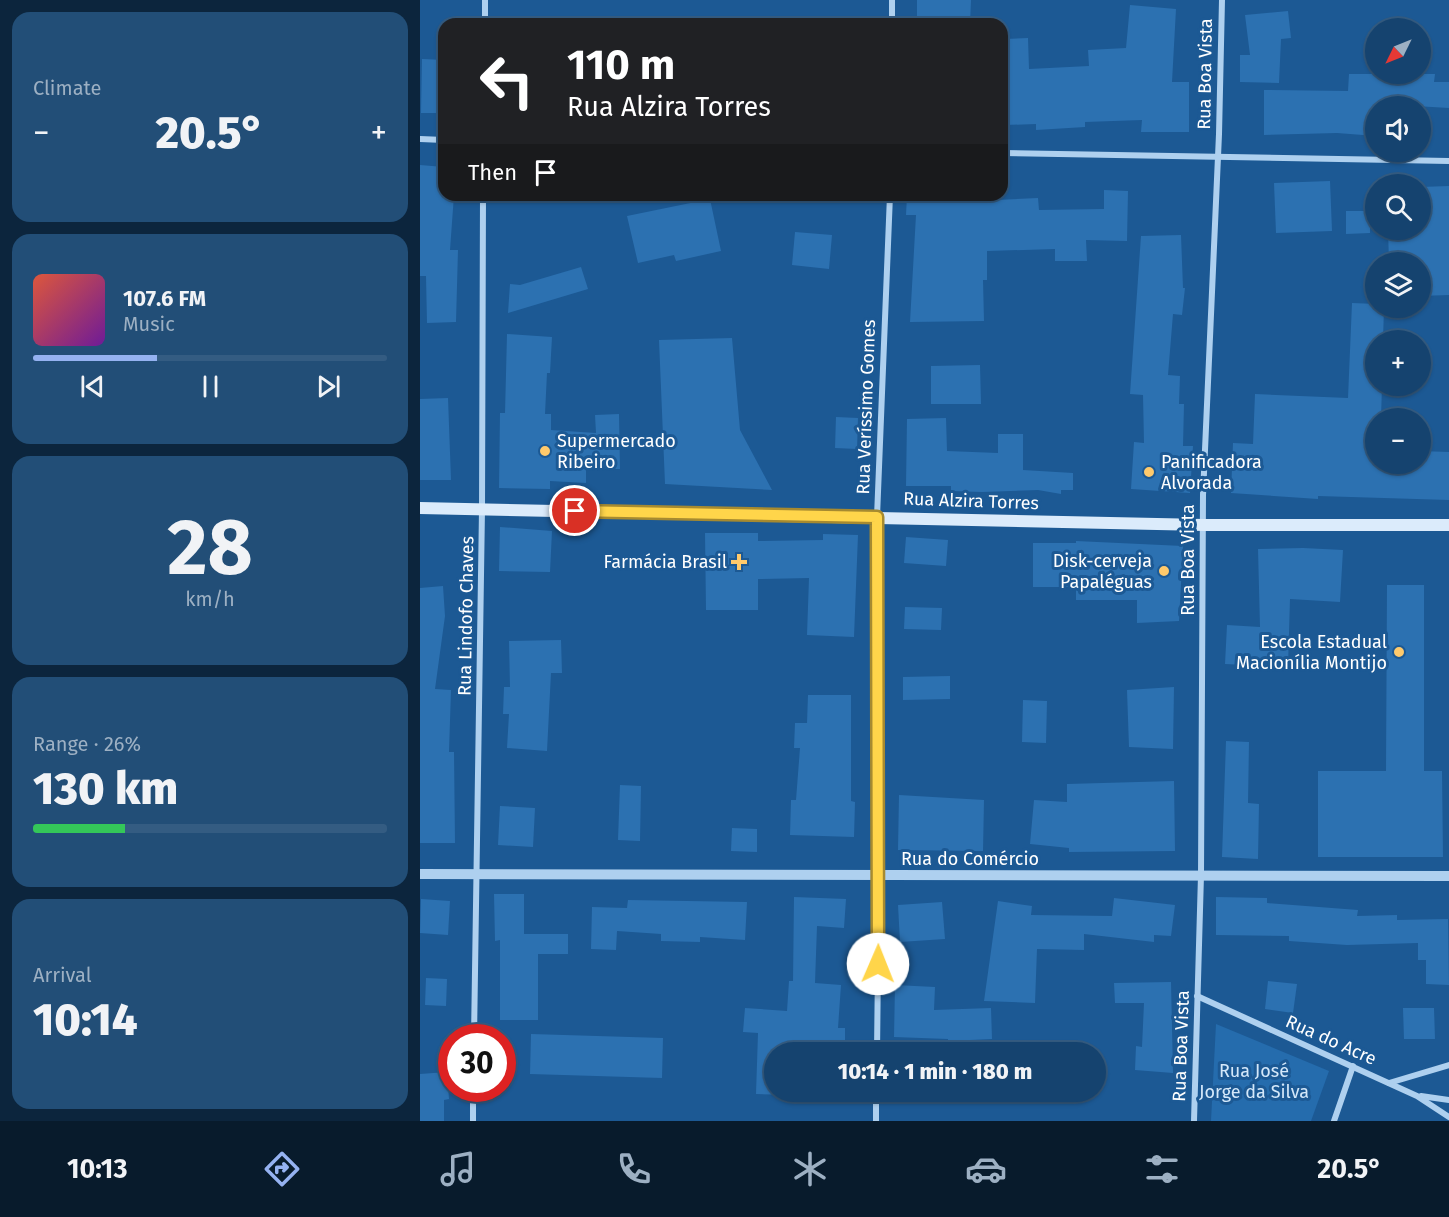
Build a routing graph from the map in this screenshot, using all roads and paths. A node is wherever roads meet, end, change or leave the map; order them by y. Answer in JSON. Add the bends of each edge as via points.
{"nodes":[{"id":1,"x":485,"y":0,"type":"edge"},
{"id":2,"x":892,"y":0,"type":"edge"},
{"id":3,"x":1222,"y":0,"type":"edge"},
{"id":4,"x":485,"y":18,"type":"edge"},
{"id":5,"x":892,"y":18,"type":"edge"},
{"id":6,"x":420,"y":139,"type":"edge"},
{"id":7,"x":438,"y":140,"type":"edge"},
{"id":8,"x":1008,"y":153,"type":"edge"},
{"id":9,"x":1218,"y":159,"type":"junction"},
{"id":10,"x":1449,"y":161,"type":"edge"},
{"id":11,"x":483,"y":201,"type":"edge"},
{"id":12,"x":890,"y":201,"type":"edge"},
{"id":13,"x":420,"y":508,"type":"edge"},
{"id":14,"x":482,"y":509,"type":"junction"},
{"id":15,"x":877,"y":517,"type":"junction"},
{"id":16,"x":1204,"y":525,"type":"junction"},
{"id":17,"x":1449,"y":525,"type":"edge"},
{"id":18,"x":420,"y":874,"type":"edge"},
{"id":19,"x":477,"y":875,"type":"junction"},
{"id":20,"x":1201,"y":875,"type":"junction"},
{"id":21,"x":879,"y":876,"type":"junction"},
{"id":22,"x":1449,"y":876,"type":"edge"},
{"id":23,"x":1197,"y":996,"type":"junction"},
{"id":24,"x":474,"y":1024,"type":"edge"},
{"id":25,"x":877,"y":1042,"type":"edge"},
{"id":26,"x":1449,"y":1065,"type":"edge"},
{"id":27,"x":1353,"y":1066,"type":"junction"},
{"id":28,"x":1389,"y":1083,"type":"junction"},
{"id":29,"x":1417,"y":1096,"type":"junction"},
{"id":30,"x":1449,"y":1100,"type":"edge"},
{"id":31,"x":473,"y":1102,"type":"edge"},
{"id":32,"x":876,"y":1102,"type":"edge"},
{"id":33,"x":1449,"y":1117,"type":"edge"},
{"id":34,"x":473,"y":1121,"type":"edge"},
{"id":35,"x":876,"y":1121,"type":"edge"},
{"id":36,"x":1194,"y":1121,"type":"edge"},
{"id":37,"x":1334,"y":1121,"type":"edge"}],
"edges":[{"from":1,"to":4,"type":"street"},
{"from":2,"to":5,"type":"street"},
{"from":3,"to":9,"type":"street","name":"Rua Boa Vista"},
{"from":6,"to":7,"type":"street"},
{"from":8,"to":9,"type":"street"},
{"from":9,"to":10,"type":"street"},
{"from":9,"to":16,"type":"street","name":"Rua Boa Vista"},
{"from":11,"to":14,"type":"street","name":"Rua Lindofo Chaves"},
{"from":12,"to":15,"type":"street","name":"Rua Veríssimo Gomes"},
{"from":13,"to":14,"type":"main road","name":"Rua Alzira Torres"},
{"from":14,"to":15,"type":"main road","name":"Rua Alzira Torres"},
{"from":14,"to":19,"type":"street","name":"Rua Lindofo Chaves"},
{"from":15,"to":16,"type":"main road","name":"Rua Alzira Torres"},
{"from":15,"to":21,"type":"street","name":"Rua Veríssimo Gomes"},
{"from":16,"to":17,"type":"main road","name":"Rua Alzira Torres"},
{"from":16,"to":20,"type":"street","name":"Rua Boa Vista"},
{"from":18,"to":19,"type":"street","name":"Rua do Comércio"},
{"from":19,"to":21,"type":"street","name":"Rua do Comércio"},
{"from":19,"to":24,"type":"street","name":"Rua Lindofo Chaves"},
{"from":20,"to":21,"type":"street","name":"Rua do Comércio"},
{"from":20,"to":22,"type":"street","name":"Rua do Comércio"},
{"from":20,"to":23,"type":"street","name":"Rua Boa Vista"},
{"from":21,"to":25,"type":"street","name":"Rua Veríssimo Gomes"},
{"from":23,"to":27,"type":"street","name":"Rua do Acre"},
{"from":23,"to":36,"type":"street","name":"Rua Boa Vista"},
{"from":26,"to":28,"type":"street"},
{"from":27,"to":28,"type":"street","name":"Rua do Acre"},
{"from":27,"to":37,"type":"street"},
{"from":28,"to":29,"type":"street","name":"Rua do Acre"},
{"from":29,"to":30,"type":"street"},
{"from":29,"to":33,"type":"street","name":"Rua do Acre"},
{"from":31,"to":34,"type":"street"},
{"from":32,"to":35,"type":"street"}]}
